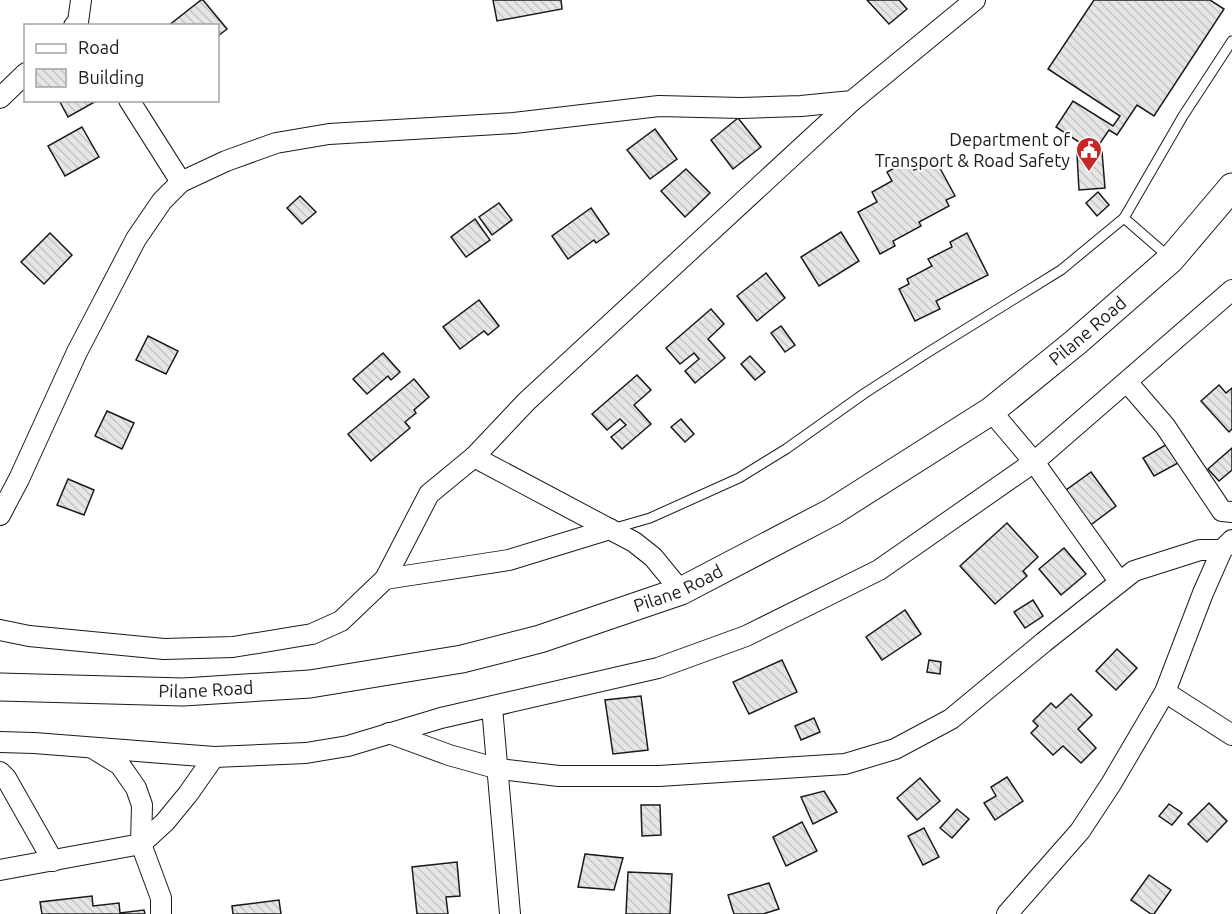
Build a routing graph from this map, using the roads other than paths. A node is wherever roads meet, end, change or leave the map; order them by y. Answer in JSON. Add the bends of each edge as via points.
{"nodes":[{"id":1,"x":81,"y":0,"type":"edge"},
{"id":2,"x":975,"y":0,"type":"edge"},
{"id":3,"x":78,"y":24,"type":"edge"},
{"id":4,"x":1232,"y":41,"type":"edge"},
{"id":5,"x":24,"y":75,"type":"edge"},
{"id":6,"x":0,"y":98,"type":"edge"},
{"id":7,"x":852,"y":101,"type":"junction"},
{"id":8,"x":130,"y":102,"type":"edge"},
{"id":9,"x":181,"y":182,"type":"junction"},
{"id":10,"x":1232,"y":188,"type":"edge"},
{"id":11,"x":1124,"y":218,"type":"junction"},
{"id":12,"x":1171,"y":259,"type":"junction"},
{"id":13,"x":1232,"y":290,"type":"edge"},
{"id":14,"x":1127,"y":382,"type":"junction"},
{"id":15,"x":991,"y":411,"type":"junction"},
{"id":16,"x":474,"y":457,"type":"junction"},
{"id":17,"x":1034,"y":462,"type":"junction"},
{"id":18,"x":1232,"y":512,"type":"edge"},
{"id":19,"x":0,"y":515,"type":"edge"},
{"id":20,"x":610,"y":529,"type":"junction"},
{"id":21,"x":1227,"y":545,"type":"edge"},
{"id":22,"x":385,"y":579,"type":"junction"},
{"id":23,"x":1119,"y":581,"type":"junction"},
{"id":24,"x":681,"y":591,"type":"junction"},
{"id":25,"x":0,"y":630,"type":"edge"},
{"id":26,"x":0,"y":687,"type":"edge"},
{"id":27,"x":1165,"y":692,"type":"junction"},
{"id":28,"x":492,"y":707,"type":"junction"},
{"id":29,"x":389,"y":733,"type":"junction"},
{"id":30,"x":1232,"y":735,"type":"edge"},
{"id":31,"x":0,"y":742,"type":"edge"},
{"id":32,"x":93,"y":748,"type":"junction"},
{"id":33,"x":214,"y":757,"type":"junction"},
{"id":34,"x":498,"y":769,"type":"junction"},
{"id":35,"x":0,"y":772,"type":"edge"},
{"id":36,"x":141,"y":844,"type":"junction"},
{"id":37,"x":52,"y":861,"type":"junction"},
{"id":38,"x":0,"y":870,"type":"edge"},
{"id":39,"x":161,"y":914,"type":"edge"},
{"id":40,"x":510,"y":914,"type":"edge"},
{"id":41,"x":1007,"y":914,"type":"edge"}],
"edges":[{"from":1,"to":3,"type":"street"},
{"from":2,"to":7,"type":"street"},
{"from":4,"to":11,"type":"lane"},
{"from":5,"to":6,"type":"street"},
{"from":7,"to":9,"type":"street","via":[[741,108],[659,106],[514,123],[329,134],[276,143]]},
{"from":7,"to":16,"type":"street","via":[[527,401]]},
{"from":8,"to":9,"type":"street"},
{"from":9,"to":19,"type":"street","via":[[162,201],[136,239]]},
{"from":10,"to":12,"type":"main road","name":"Pilane Road"},
{"from":11,"to":12,"type":"lane"},
{"from":11,"to":20,"type":"lane","via":[[1061,270],[865,393],[739,478],[650,518]]},
{"from":12,"to":15,"type":"main road","name":"Pilane Road"},
{"from":13,"to":14,"type":"street"},
{"from":14,"to":17,"type":"street"},
{"from":14,"to":18,"type":"street","via":[[1165,426],[1222,511]]},
{"from":15,"to":17,"type":"street"},
{"from":15,"to":24,"type":"main road","name":"Pilane Road","via":[[832,512]]},
{"from":16,"to":20,"type":"street"},
{"from":16,"to":22,"type":"street","via":[[429,494]]},
{"from":17,"to":23,"type":"street"},
{"from":17,"to":28,"type":"street","via":[[879,570],[746,636],[658,668]]},
{"from":20,"to":22,"type":"street","via":[[509,560]]},
{"from":20,"to":24,"type":"street","via":[[653,557]]},
{"from":21,"to":23,"type":"street","via":[[1166,560],[1134,571]]},
{"from":21,"to":27,"type":"street","via":[[1203,592]]},
{"from":22,"to":25,"type":"street","via":[[341,621],[312,634],[233,647],[164,649]]},
{"from":23,"to":34,"type":"street","via":[[951,718],[895,749],[871,757],[845,764],[659,776],[559,776]]},
{"from":24,"to":26,"type":"main road","name":"Pilane Road","via":[[581,626],[462,659],[310,684],[183,692]]},
{"from":27,"to":30,"type":"street"},
{"from":27,"to":41,"type":"street","via":[[1080,831]]},
{"from":28,"to":29,"type":"street"},
{"from":28,"to":34,"type":"street"},
{"from":29,"to":33,"type":"street","via":[[348,746],[306,753]]},
{"from":29,"to":34,"type":"street"},
{"from":31,"to":32,"type":"street"},
{"from":32,"to":33,"type":"street"},
{"from":32,"to":36,"type":"street","via":[[120,765],[135,788],[142,805]]},
{"from":33,"to":36,"type":"street","via":[[165,822]]},
{"from":34,"to":40,"type":"street"},
{"from":35,"to":37,"type":"street"},
{"from":36,"to":37,"type":"street"},
{"from":36,"to":39,"type":"street","via":[[161,898]]},
{"from":37,"to":38,"type":"street"}]}
